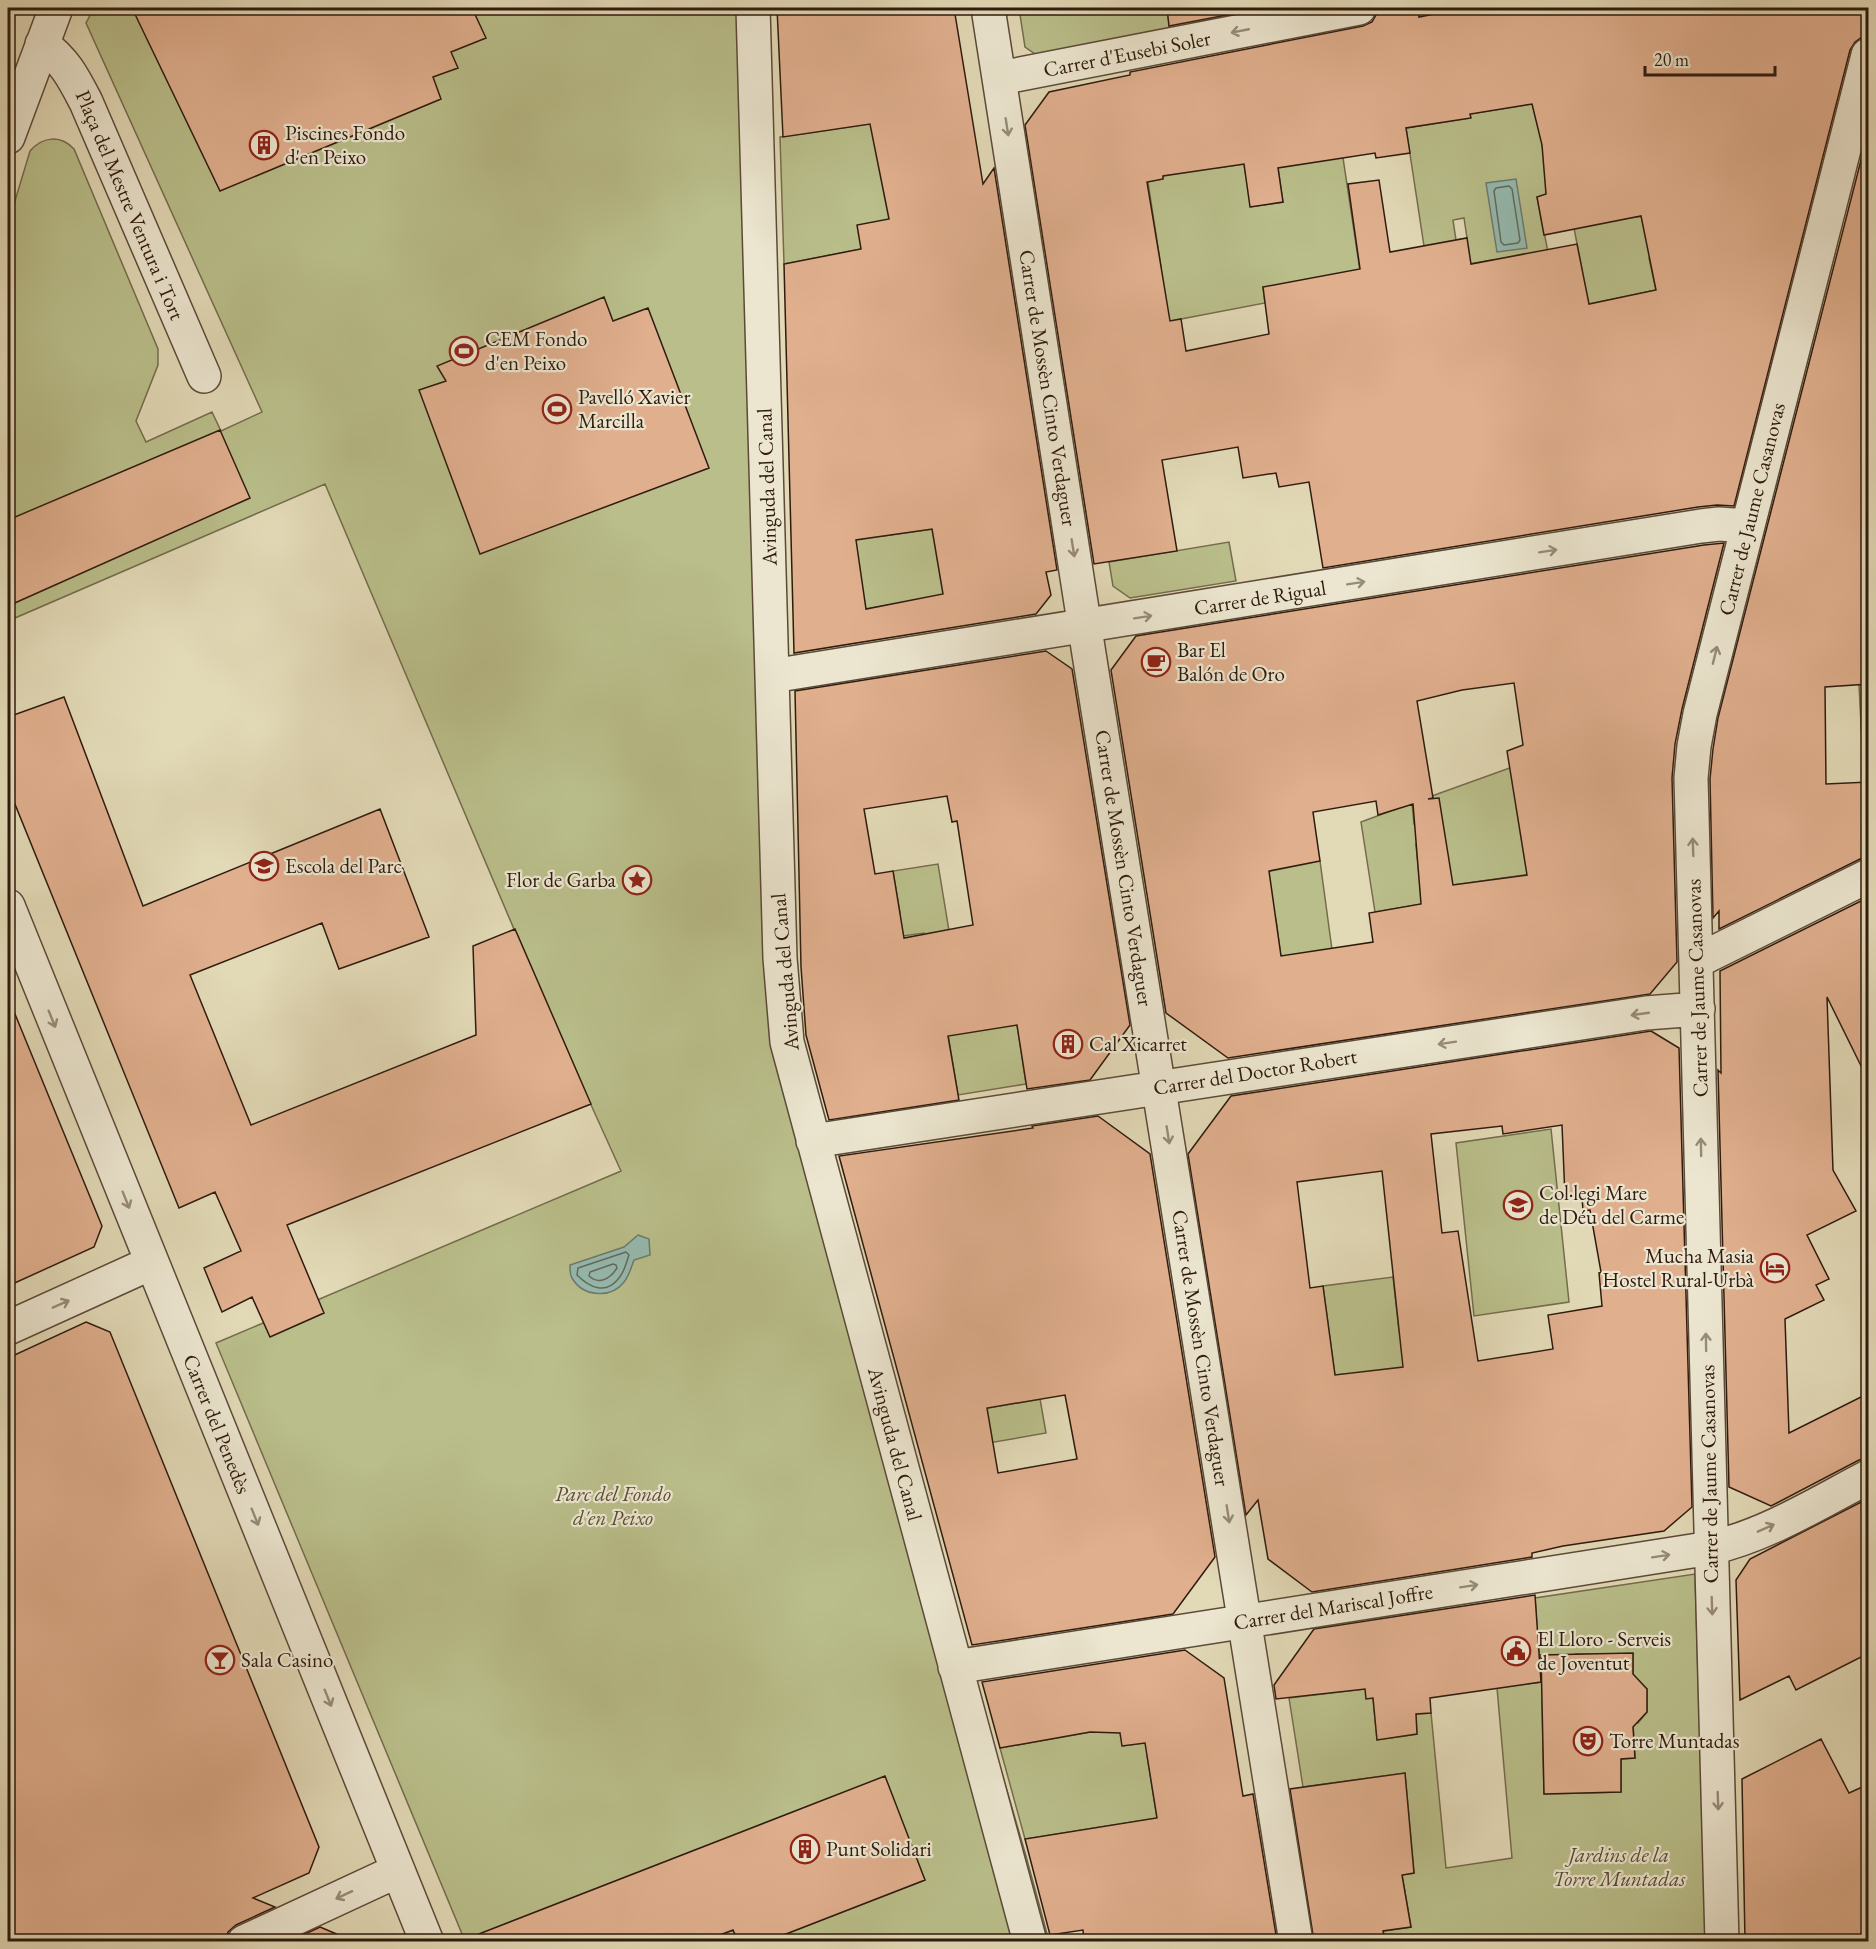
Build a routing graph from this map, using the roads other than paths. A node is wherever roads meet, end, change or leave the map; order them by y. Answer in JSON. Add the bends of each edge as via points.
{"nodes":[{"id":1,"x":56,"y":8,"type":"edge"},
{"id":2,"x":753,"y":8,"type":"edge"},
{"id":3,"x":988,"y":8,"type":"edge"},
{"id":4,"x":1359,"y":8,"type":"edge"},
{"id":5,"x":42,"y":44,"type":"junction"},
{"id":6,"x":1869,"y":56,"type":"edge"},
{"id":7,"x":1000,"y":78,"type":"junction"},
{"id":8,"x":8,"y":137,"type":"edge"},
{"id":9,"x":204,"y":376,"type":"dead end"},
{"id":10,"x":1748,"y":526,"type":"junction"},
{"id":11,"x":1085,"y":626,"type":"junction"},
{"id":12,"x":772,"y":676,"type":"junction"},
{"id":13,"x":1869,"y":876,"type":"edge"},
{"id":14,"x":8,"y":906,"type":"edge"},
{"id":15,"x":1697,"y":961,"type":"junction"},
{"id":16,"x":20,"y":978,"type":"edge"},
{"id":17,"x":1698,"y":1009,"type":"junction"},
{"id":18,"x":1160,"y":1087,"type":"junction"},
{"id":19,"x":813,"y":1141,"type":"junction"},
{"id":20,"x":151,"y":1263,"type":"junction"},
{"id":21,"x":8,"y":1328,"type":"edge"},
{"id":22,"x":1869,"y":1477,"type":"edge"},
{"id":23,"x":1711,"y":1548,"type":"junction"},
{"id":24,"x":1245,"y":1621,"type":"junction"},
{"id":25,"x":955,"y":1667,"type":"junction"},
{"id":26,"x":397,"y":1870,"type":"junction"},
{"id":27,"x":244,"y":1941,"type":"edge"},
{"id":28,"x":427,"y":1941,"type":"edge"},
{"id":29,"x":1030,"y":1941,"type":"edge"},
{"id":30,"x":1296,"y":1941,"type":"edge"},
{"id":31,"x":1722,"y":1941,"type":"edge"}],
"edges":[{"from":1,"to":5,"type":"street"},
{"from":2,"to":12,"type":"street","name":"Avinguda del Canal"},
{"from":3,"to":7,"type":"street","name":"Carrer de Mossèn Cinto Verdaguer"},
{"from":4,"to":7,"type":"street","name":"Carrer d'Eusebi Soler","one_way":true},
{"from":5,"to":8,"type":"street"},
{"from":5,"to":9,"type":"street","name":"Plaça del Mestre Ventura i Tort","via":[[68,68],[86,102]]},
{"from":6,"to":10,"type":"street","name":"Carrer de Jaume Casanovas"},
{"from":7,"to":11,"type":"street","name":"Carrer de Mossèn Cinto Verdaguer","one_way":true},
{"from":11,"to":10,"type":"street","name":"Carrer de Rigual","one_way":true,"via":[[1701,526]]},
{"from":15,"to":10,"type":"street","name":"Carrer de Jaume Casanovas","one_way":true,"via":[[1691,778],[1694,746]]},
{"from":11,"to":12,"type":"street","name":"Carrer de Rigual"},
{"from":11,"to":18,"type":"street","name":"Carrer de Mossèn Cinto Verdaguer"},
{"from":12,"to":19,"type":"street","name":"Avinguda del Canal","via":[[782,979],[788,1042]]},
{"from":13,"to":15,"type":"street"},
{"from":14,"to":16,"type":"street","name":"Carrer del Penedès"},
{"from":15,"to":17,"type":"street","name":"Carrer de Jaume Casanovas"},
{"from":16,"to":20,"type":"street","name":"Carrer del Penedès","one_way":true},
{"from":17,"to":18,"type":"street","name":"Carrer del Doctor Robert","one_way":true,"via":[[1646,1013]]},
{"from":23,"to":17,"type":"street","name":"Carrer de Jaume Casanovas","one_way":true},
{"from":18,"to":19,"type":"street","name":"Carrer del Doctor Robert"},
{"from":18,"to":24,"type":"street","name":"Carrer de Mossèn Cinto Verdaguer","one_way":true},
{"from":19,"to":25,"type":"street","name":"Avinguda del Canal"},
{"from":21,"to":20,"type":"street","one_way":true},
{"from":20,"to":26,"type":"street","name":"Carrer del Penedès","one_way":true},
{"from":23,"to":22,"type":"street","name":"Carrer del Mariscal Joffre","one_way":true,"via":[[1770,1527]]},
{"from":24,"to":23,"type":"street","name":"Carrer del Mariscal Joffre","one_way":true},
{"from":23,"to":31,"type":"street","name":"Carrer de Jaume Casanovas","one_way":true},
{"from":24,"to":25,"type":"street","name":"Carrer del Mariscal Joffre"},
{"from":24,"to":30,"type":"street","name":"Carrer de Mossèn Cinto Verdaguer"},
{"from":25,"to":29,"type":"street","name":"Avinguda del Canal"},
{"from":26,"to":27,"type":"street","one_way":true},
{"from":26,"to":28,"type":"street","name":"Carrer del Penedès"}]}
